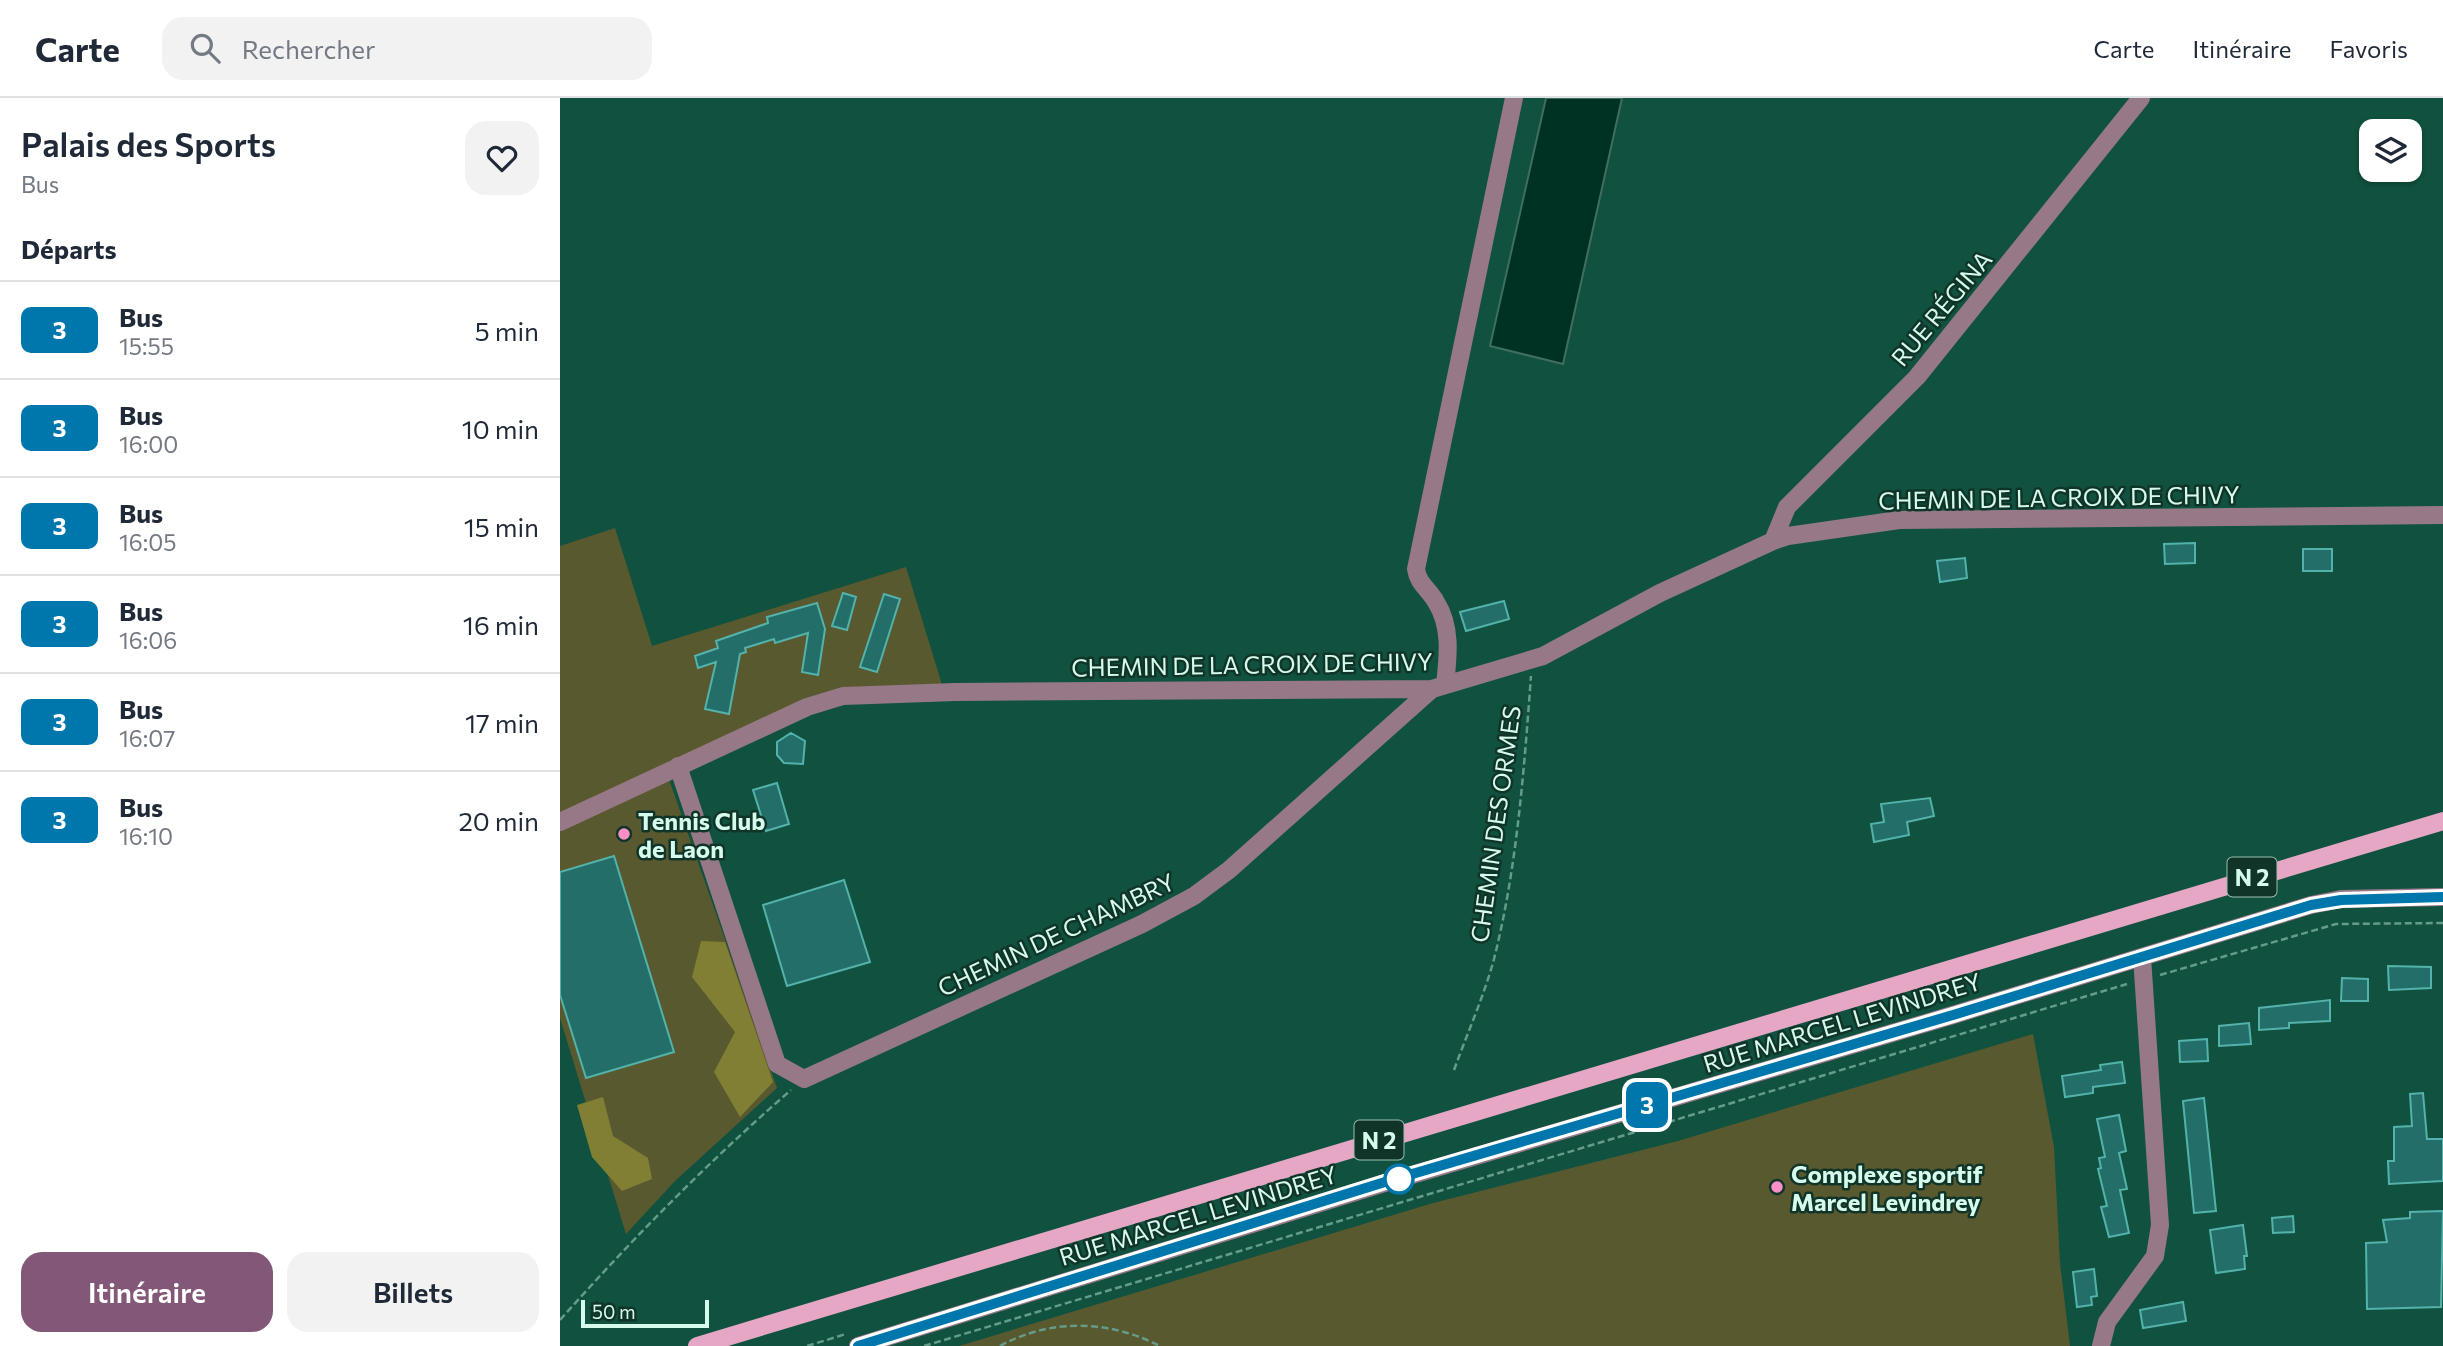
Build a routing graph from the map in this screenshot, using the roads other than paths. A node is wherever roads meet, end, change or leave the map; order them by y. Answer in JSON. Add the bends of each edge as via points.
{"nodes":[{"id":1,"x":1514,"y":98,"type":"edge"},
{"id":2,"x":2141,"y":98,"type":"edge"},
{"id":3,"x":2443,"y":515,"type":"edge"},
{"id":4,"x":1773,"y":541,"type":"junction"},
{"id":5,"x":1439,"y":687,"type":"junction"},
{"id":6,"x":678,"y":766,"type":"junction"},
{"id":7,"x":2443,"y":821,"type":"edge"},
{"id":8,"x":560,"y":822,"type":"edge"},
{"id":9,"x":2443,"y":897,"type":"edge"},
{"id":10,"x":2142,"y":957,"type":"junction"},
{"id":11,"x":696,"y":1346,"type":"edge"},
{"id":12,"x":858,"y":1346,"type":"edge"},
{"id":13,"x":2101,"y":1346,"type":"edge"}],
"edges":[{"from":1,"to":5,"type":"street","via":[[1416,569],[1436,602],[1450,649]]},
{"from":2,"to":4,"type":"street","name":"RUE RÉGINA","via":[[1917,377],[1787,507]]},
{"from":3,"to":4,"type":"street","name":"CHEMIN DE LA CROIX DE CHIVY","via":[[1899,520]]},
{"from":4,"to":5,"type":"street","name":"CHEMIN DE LA CROIX DE CHIVY","via":[[1532,659]]},
{"from":5,"to":6,"type":"street","name":"CHEMIN DE LA CROIX DE CHIVY","via":[[843,696],[807,706]]},
{"from":5,"to":6,"type":"street","name":"CHEMIN DE CHAMBRY","via":[[1276,831],[1194,896],[804,1079],[777,1064]]},
{"from":6,"to":8,"type":"street","name":"CHEMIN DE LA CROIX DE CHIVY"},
{"from":7,"to":11,"type":"main road","number":"N 2"},
{"from":9,"to":10,"type":"street","name":"RUE MARCEL LEVINDREY","via":[[2311,905]]},
{"from":10,"to":12,"type":"street","name":"RUE MARCEL LEVINDREY","via":[[1385,1182]]},
{"from":10,"to":13,"type":"street","via":[[2160,1224],[2155,1256],[2107,1322]]}]}
